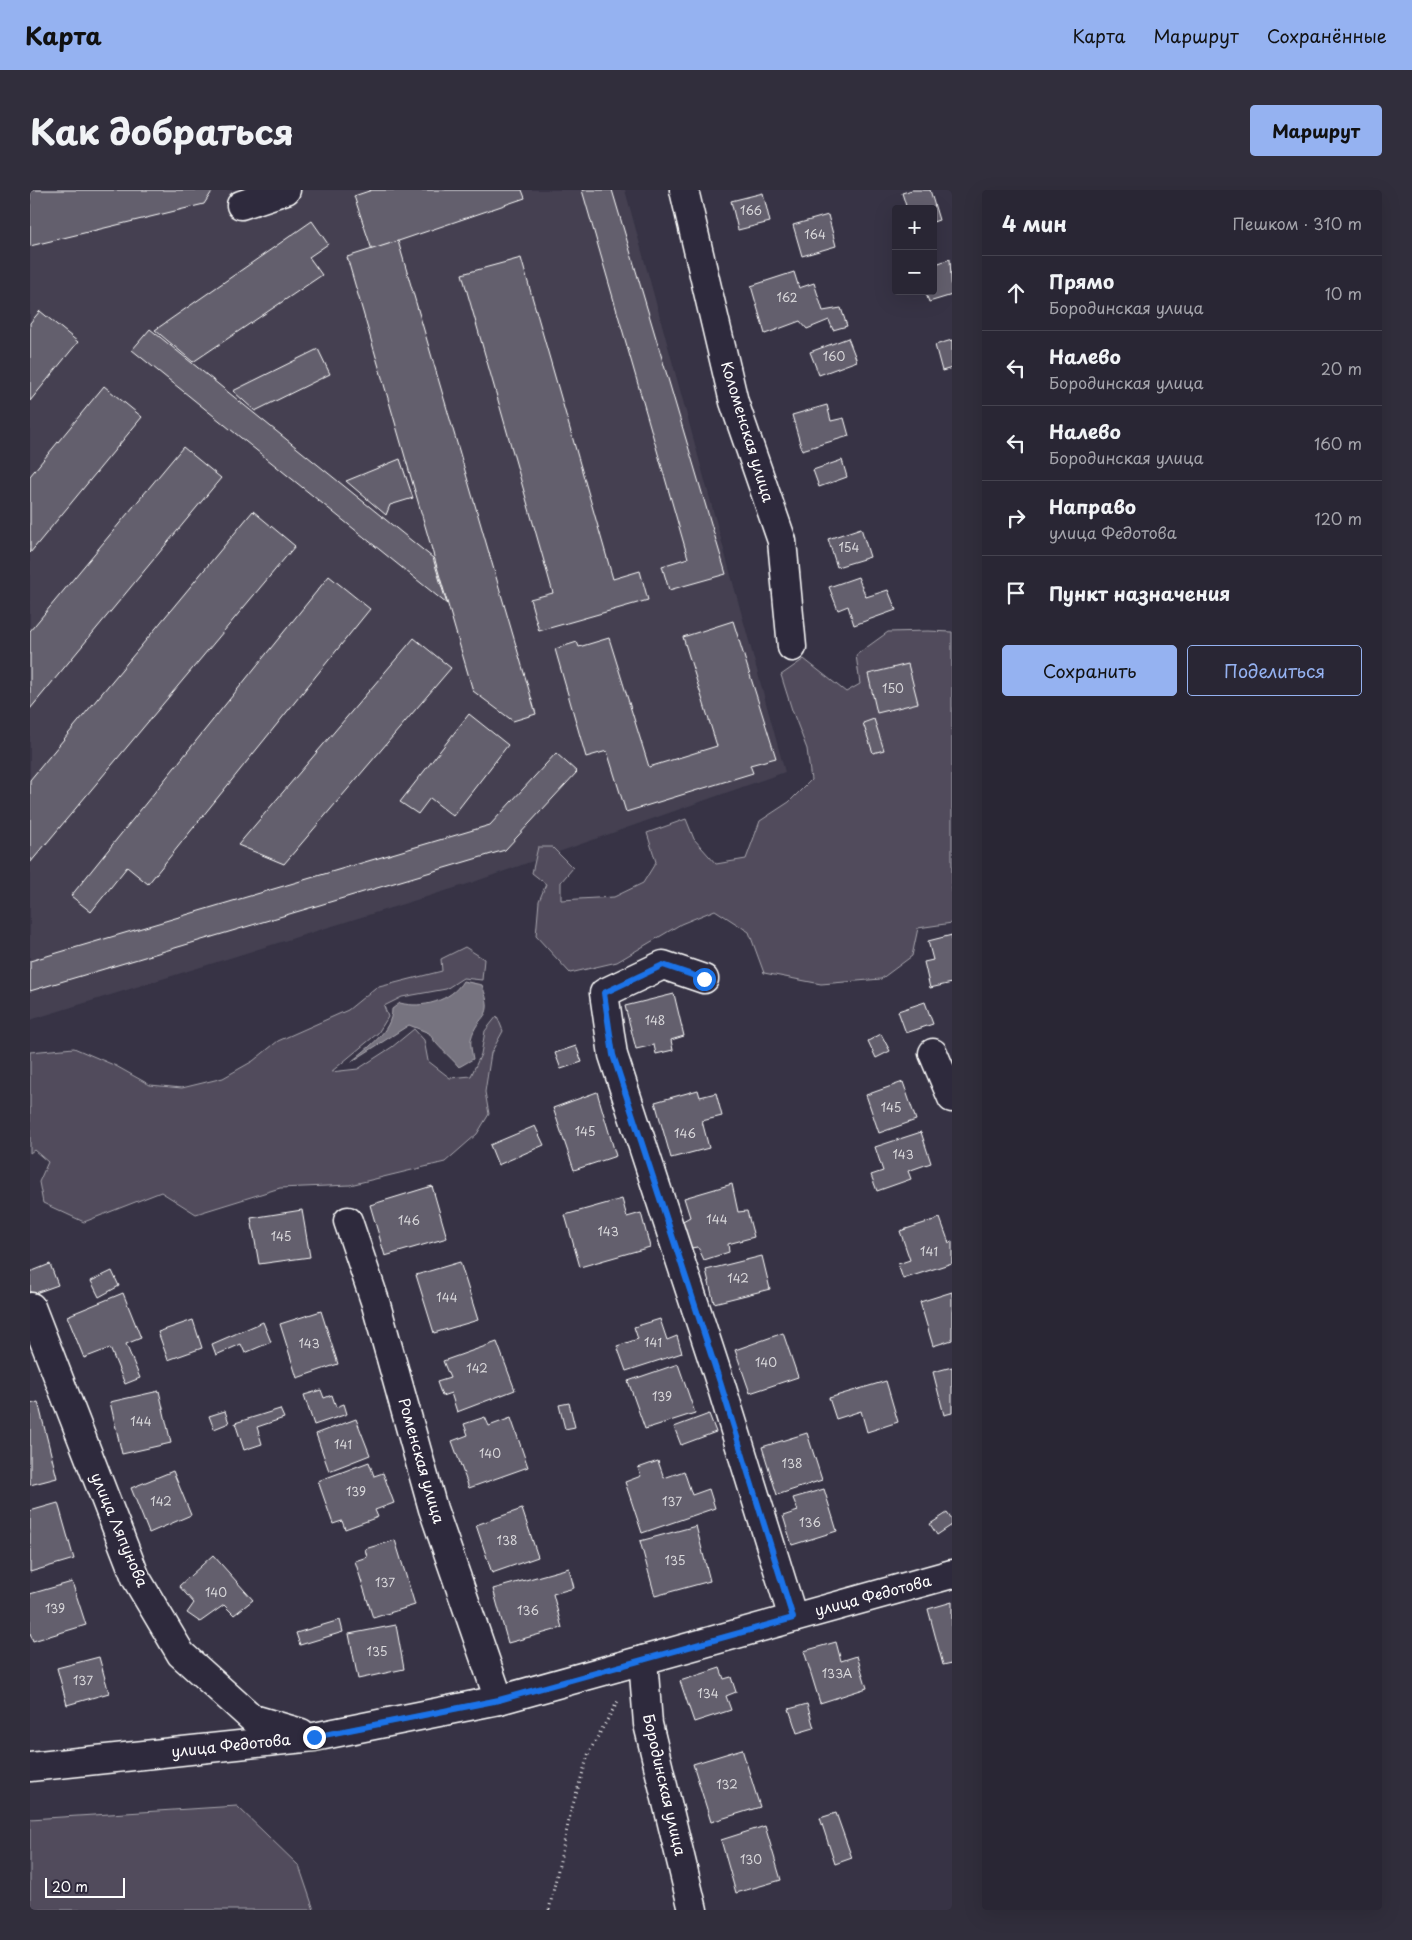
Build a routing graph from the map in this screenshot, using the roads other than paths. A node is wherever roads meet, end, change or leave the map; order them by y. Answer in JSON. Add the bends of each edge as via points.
{"nodes":[{"id":1,"x":286,"y":190,"type":"edge"},
{"id":2,"x":684,"y":190,"type":"edge"},
{"id":3,"x":241,"y":206,"type":"dead end"},
{"id":4,"x":792,"y":647,"type":"dead end"},
{"id":5,"x":704,"y":979,"type":"dead end"},
{"id":6,"x":932,"y":1054,"type":"dead end"},
{"id":7,"x":952,"y":1098,"type":"edge"},
{"id":8,"x":348,"y":1222,"type":"dead end"},
{"id":9,"x":31,"y":1307,"type":"edge"},
{"id":10,"x":952,"y":1574,"type":"edge"},
{"id":11,"x":793,"y":1618,"type":"junction"},
{"id":12,"x":643,"y":1660,"type":"junction"},
{"id":13,"x":499,"y":1700,"type":"junction"},
{"id":14,"x":314,"y":1737,"type":"junction"},
{"id":15,"x":30,"y":1766,"type":"edge"},
{"id":16,"x":693,"y":1910,"type":"edge"}],
"edges":[{"from":1,"to":3,"type":"street"},
{"from":2,"to":4,"type":"street","name":"Коломенская улица","via":[[734,402],[782,540]]},
{"from":5,"to":11,"type":"street","via":[[663,965],[604,993],[611,1046]]},
{"from":6,"to":7,"type":"street"},
{"from":8,"to":13,"type":"street","name":"Роменская улица","via":[[375,1301],[433,1509]]},
{"from":9,"to":14,"type":"street","name":"улица Ляпунова","via":[[136,1578],[181,1654],[253,1719]]},
{"from":10,"to":11,"type":"street","name":"улица Федотова"},
{"from":11,"to":12,"type":"street","name":"улица Федотова"},
{"from":12,"to":13,"type":"street","name":"улица Федотова"},
{"from":12,"to":16,"type":"street","name":"Бородинская улица","via":[[648,1724]]},
{"from":13,"to":14,"type":"street","name":"улица Федотова"},
{"from":14,"to":15,"type":"street","name":"улица Федотова"}]}
